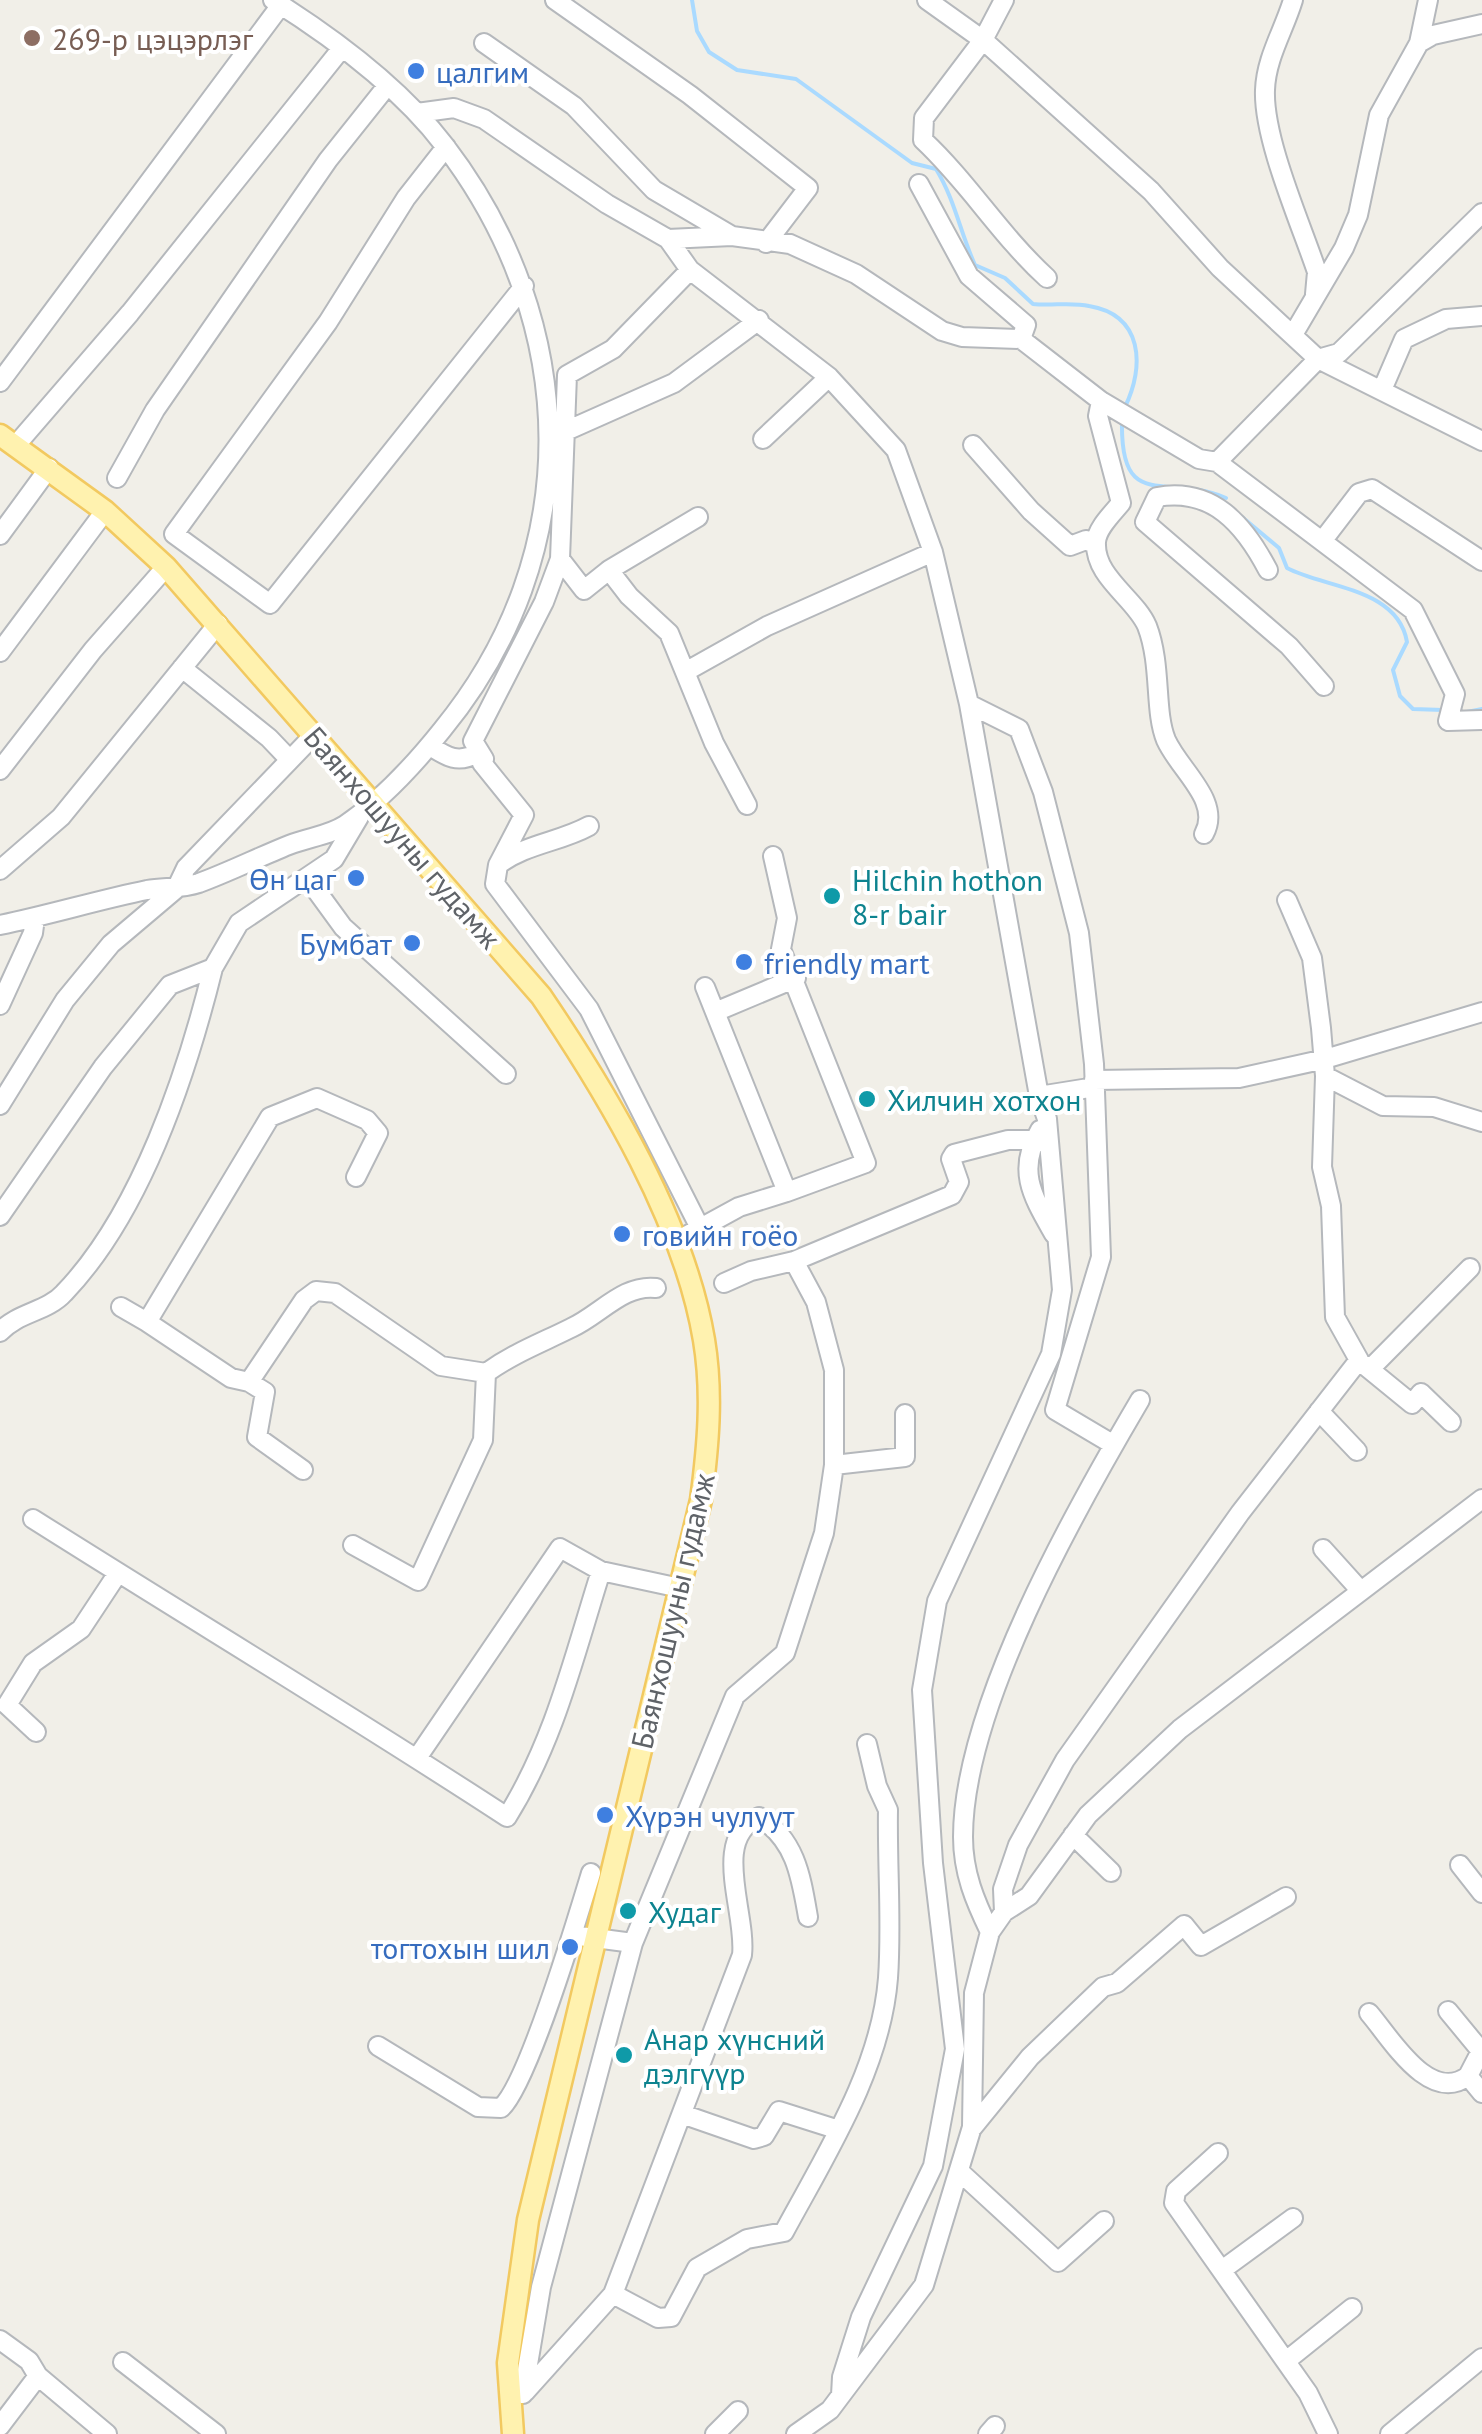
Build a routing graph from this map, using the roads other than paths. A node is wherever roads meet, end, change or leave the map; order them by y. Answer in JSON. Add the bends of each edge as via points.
{"nodes":[{"id":1,"x":555,"y":0,"type":"edge"},
{"id":2,"x":927,"y":0,"type":"edge"},
{"id":3,"x":1004,"y":0,"type":"edge"},
{"id":4,"x":1293,"y":0,"type":"edge"},
{"id":5,"x":1428,"y":0,"type":"edge"},
{"id":6,"x":277,"y":2,"type":"edge"},
{"id":7,"x":1482,"y":24,"type":"edge"},
{"id":8,"x":983,"y":40,"type":"junction"},
{"id":9,"x":484,"y":43,"type":"dead end"},
{"id":10,"x":1419,"y":44,"type":"junction"},
{"id":11,"x":342,"y":48,"type":"junction"},
{"id":12,"x":387,"y":86,"type":"junction"},
{"id":13,"x":418,"y":113,"type":"junction"},
{"id":14,"x":446,"y":147,"type":"junction"},
{"id":15,"x":919,"y":184,"type":"dead end"},
{"id":16,"x":1480,"y":216,"type":"edge"},
{"id":17,"x":732,"y":236,"type":"junction"},
{"id":18,"x":668,"y":239,"type":"junction"},
{"id":19,"x":766,"y":243,"type":"junction"},
{"id":20,"x":690,"y":270,"type":"junction"},
{"id":21,"x":1047,"y":278,"type":"dead end"},
{"id":22,"x":524,"y":286,"type":"junction"},
{"id":23,"x":1314,"y":299,"type":"junction"},
{"id":24,"x":1482,"y":316,"type":"edge"},
{"id":25,"x":759,"y":320,"type":"junction"},
{"id":26,"x":1294,"y":333,"type":"junction"},
{"id":27,"x":1021,"y":339,"type":"junction"},
{"id":28,"x":542,"y":352,"type":"junction"},
{"id":29,"x":1318,"y":359,"type":"junction"},
{"id":30,"x":567,"y":375,"type":"junction"},
{"id":31,"x":830,"y":377,"type":"junction"},
{"id":32,"x":0,"y":382,"type":"edge"},
{"id":33,"x":1382,"y":390,"type":"junction"},
{"id":34,"x":1106,"y":404,"type":"junction"},
{"id":35,"x":566,"y":431,"type":"junction"},
{"id":36,"x":763,"y":438,"type":"dead end"},
{"id":37,"x":8,"y":440,"type":"edge"},
{"id":38,"x":1482,"y":441,"type":"edge"},
{"id":39,"x":973,"y":445,"type":"dead end"},
{"id":40,"x":1217,"y":462,"type":"junction"},
{"id":41,"x":48,"y":468,"type":"junction"},
{"id":42,"x":117,"y":478,"type":"dead end"},
{"id":43,"x":1116,"y":478,"type":"junction"},
{"id":44,"x":1151,"y":505,"type":"junction"},
{"id":45,"x":105,"y":511,"type":"junction"},
{"id":46,"x":698,"y":517,"type":"dead end"},
{"id":47,"x":0,"y":536,"type":"edge"},
{"id":48,"x":1323,"y":540,"type":"junction"},
{"id":49,"x":1096,"y":545,"type":"junction"},
{"id":50,"x":932,"y":552,"type":"junction"},
{"id":51,"x":560,"y":559,"type":"junction"},
{"id":52,"x":1482,"y":560,"type":"edge"},
{"id":53,"x":166,"y":567,"type":"junction"},
{"id":54,"x":609,"y":570,"type":"junction"},
{"id":55,"x":1268,"y":570,"type":"dead end"},
{"id":56,"x":218,"y":624,"type":"junction"},
{"id":57,"x":0,"y":652,"type":"edge"},
{"id":58,"x":182,"y":668,"type":"junction"},
{"id":59,"x":685,"y":672,"type":"junction"},
{"id":60,"x":1324,"y":686,"type":"dead end"},
{"id":61,"x":969,"y":704,"type":"junction"},
{"id":62,"x":1482,"y":720,"type":"edge"},
{"id":63,"x":316,"y":734,"type":"junction"},
{"id":64,"x":430,"y":746,"type":"junction"},
{"id":65,"x":478,"y":752,"type":"junction"},
{"id":66,"x":290,"y":760,"type":"junction"},
{"id":67,"x":0,"y":770,"type":"edge"},
{"id":68,"x":746,"y":805,"type":"dead end"},
{"id":69,"x":367,"y":808,"type":"junction"},
{"id":70,"x":590,"y":826,"type":"dead end"},
{"id":71,"x":1204,"y":834,"type":"dead end"},
{"id":72,"x":772,"y":856,"type":"dead end"},
{"id":73,"x":498,"y":865,"type":"junction"},
{"id":74,"x":0,"y":870,"type":"edge"},
{"id":75,"x":308,"y":879,"type":"junction"},
{"id":76,"x":176,"y":889,"type":"junction"},
{"id":77,"x":1287,"y":900,"type":"dead end"},
{"id":78,"x":34,"y":918,"type":"junction"},
{"id":79,"x":0,"y":925,"type":"edge"},
{"id":80,"x":212,"y":968,"type":"junction"},
{"id":81,"x":796,"y":978,"type":"junction"},
{"id":82,"x":704,"y":987,"type":"dead end"},
{"id":83,"x":0,"y":1005,"type":"edge"},
{"id":84,"x":715,"y":1012,"type":"junction"},
{"id":85,"x":1482,"y":1012,"type":"edge"},
{"id":86,"x":1325,"y":1067,"type":"junction"},
{"id":87,"x":506,"y":1074,"type":"dead end"},
{"id":88,"x":1094,"y":1083,"type":"junction"},
{"id":89,"x":1039,"y":1096,"type":"junction"},
{"id":90,"x":0,"y":1104,"type":"edge"},
{"id":91,"x":1047,"y":1118,"type":"junction"},
{"id":92,"x":1482,"y":1122,"type":"edge"},
{"id":93,"x":1034,"y":1140,"type":"junction"},
{"id":94,"x":356,"y":1177,"type":"dead end"},
{"id":95,"x":788,"y":1192,"type":"junction"},
{"id":96,"x":0,"y":1216,"type":"edge"},
{"id":97,"x":700,"y":1228,"type":"junction"},
{"id":98,"x":675,"y":1242,"type":"junction"},
{"id":99,"x":1060,"y":1243,"type":"junction"},
{"id":100,"x":794,"y":1261,"type":"junction"},
{"id":101,"x":1470,"y":1268,"type":"dead end"},
{"id":102,"x":724,"y":1283,"type":"dead end"},
{"id":103,"x":656,"y":1288,"type":"dead end"},
{"id":104,"x":1062,"y":1290,"type":"junction"},
{"id":105,"x":120,"y":1307,"type":"dead end"},
{"id":106,"x":146,"y":1322,"type":"junction"},
{"id":107,"x":1080,"y":1329,"type":"junction"},
{"id":108,"x":0,"y":1332,"type":"edge"},
{"id":109,"x":1364,"y":1365,"type":"junction"},
{"id":110,"x":486,"y":1373,"type":"junction"},
{"id":111,"x":249,"y":1382,"type":"junction"},
{"id":112,"x":1140,"y":1400,"type":"dead end"},
{"id":113,"x":1319,"y":1412,"type":"junction"},
{"id":114,"x":905,"y":1414,"type":"dead end"},
{"id":115,"x":1451,"y":1422,"type":"dead end"},
{"id":116,"x":1114,"y":1445,"type":"junction"},
{"id":117,"x":1357,"y":1451,"type":"dead end"},
{"id":118,"x":834,"y":1465,"type":"junction"},
{"id":119,"x":304,"y":1470,"type":"dead end"},
{"id":120,"x":1482,"y":1499,"type":"edge"},
{"id":121,"x":33,"y":1519,"type":"dead end"},
{"id":122,"x":354,"y":1546,"type":"dead end"},
{"id":123,"x":1322,"y":1548,"type":"dead end"},
{"id":124,"x":601,"y":1571,"type":"junction"},
{"id":125,"x":118,"y":1573,"type":"junction"},
{"id":126,"x":680,"y":1588,"type":"junction"},
{"id":127,"x":1360,"y":1590,"type":"junction"},
{"id":128,"x":4,"y":1707,"type":"edge"},
{"id":129,"x":36,"y":1732,"type":"dead end"},
{"id":130,"x":867,"y":1744,"type":"dead end"},
{"id":131,"x":417,"y":1758,"type":"junction"},
{"id":132,"x":1073,"y":1835,"type":"junction"},
{"id":133,"x":1460,"y":1865,"type":"dead end"},
{"id":134,"x":1112,"y":1872,"type":"dead end"},
{"id":135,"x":591,"y":1873,"type":"dead end"},
{"id":136,"x":1482,"y":1893,"type":"edge"},
{"id":137,"x":1286,"y":1898,"type":"dead end"},
{"id":138,"x":1004,"y":1912,"type":"junction"},
{"id":139,"x":808,"y":1918,"type":"dead end"},
{"id":140,"x":990,"y":1932,"type":"junction"},
{"id":141,"x":572,"y":1935,"type":"junction"},
{"id":142,"x":594,"y":1940,"type":"junction"},
{"id":143,"x":633,"y":1944,"type":"junction"},
{"id":144,"x":1448,"y":2011,"type":"dead end"},
{"id":145,"x":1368,"y":2012,"type":"dead end"},
{"id":146,"x":539,"y":2024,"type":"junction"},
{"id":147,"x":572,"y":2033,"type":"junction"},
{"id":148,"x":378,"y":2046,"type":"dead end"},
{"id":149,"x":1468,"y":2076,"type":"junction"},
{"id":150,"x":1482,"y":2093,"type":"edge"},
{"id":151,"x":682,"y":2114,"type":"junction"},
{"id":152,"x":972,"y":2127,"type":"junction"},
{"id":153,"x":839,"y":2130,"type":"junction"},
{"id":154,"x":1218,"y":2153,"type":"dead end"},
{"id":155,"x":960,"y":2172,"type":"junction"},
{"id":156,"x":1293,"y":2218,"type":"dead end"},
{"id":157,"x":1104,"y":2221,"type":"dead end"},
{"id":158,"x":1222,"y":2270,"type":"junction"},
{"id":159,"x":613,"y":2294,"type":"junction"},
{"id":160,"x":1352,"y":2308,"type":"dead end"},
{"id":161,"x":0,"y":2340,"type":"edge"},
{"id":162,"x":1482,"y":2358,"type":"edge"},
{"id":163,"x":1286,"y":2361,"type":"junction"},
{"id":164,"x":123,"y":2362,"type":"dead end"},
{"id":165,"x":38,"y":2376,"type":"junction"},
{"id":166,"x":525,"y":2392,"type":"junction"},
{"id":167,"x":841,"y":2395,"type":"junction"},
{"id":168,"x":738,"y":2411,"type":"dead end"},
{"id":169,"x":510,"y":2412,"type":"junction"},
{"id":170,"x":0,"y":2426,"type":"edge"},
{"id":171,"x":108,"y":2434,"type":"edge"},
{"id":172,"x":216,"y":2434,"type":"edge"},
{"id":173,"x":513,"y":2434,"type":"edge"},
{"id":174,"x":715,"y":2434,"type":"edge"},
{"id":175,"x":796,"y":2434,"type":"edge"},
{"id":176,"x":1328,"y":2434,"type":"edge"},
{"id":177,"x":1390,"y":2434,"type":"edge"}],
"edges":[{"from":1,"to":19,"type":"street","via":[[808,188]]},
{"from":2,"to":8,"type":"street"},
{"from":3,"to":8,"type":"street"},
{"from":4,"to":23,"type":"street","via":[[1265,90],[1269,130],[1317,272]]},
{"from":5,"to":10,"type":"street"},
{"from":6,"to":11,"type":"street"},
{"from":6,"to":32,"type":"street"},
{"from":7,"to":10,"type":"street"},
{"from":8,"to":21,"type":"street","via":[[924,118],[923,140],[966,180],[998,230]]},
{"from":8,"to":26,"type":"street","via":[[1151,191],[1246,294]]},
{"from":9,"to":17,"type":"street","via":[[574,106],[654,190]]},
{"from":10,"to":23,"type":"street","via":[[1379,115],[1358,215]]},
{"from":11,"to":12,"type":"street"},
{"from":11,"to":37,"type":"street","via":[[130,313]]},
{"from":12,"to":13,"type":"street"},
{"from":12,"to":42,"type":"street","via":[[154,410]]},
{"from":13,"to":14,"type":"street"},
{"from":13,"to":18,"type":"street","via":[[454,108],[484,119]]},
{"from":14,"to":22,"type":"street"},
{"from":14,"to":22,"type":"street","via":[[174,534],[270,604]]},
{"from":15,"to":27,"type":"street","via":[[968,276],[1026,325]]},
{"from":16,"to":29,"type":"street","via":[[1339,353]]},
{"from":17,"to":18,"type":"street"},
{"from":17,"to":19,"type":"street"},
{"from":18,"to":20,"type":"street"},
{"from":19,"to":27,"type":"street","via":[[790,244],[856,274],[942,331]]},
{"from":20,"to":25,"type":"street"},
{"from":20,"to":30,"type":"street","via":[[614,349]]},
{"from":22,"to":28,"type":"street"},
{"from":23,"to":26,"type":"street"},
{"from":24,"to":33,"type":"street","via":[[1446,319],[1404,339]]},
{"from":25,"to":31,"type":"street"},
{"from":25,"to":35,"type":"street","via":[[674,383]]},
{"from":26,"to":29,"type":"street"},
{"from":27,"to":34,"type":"street"},
{"from":28,"to":30,"type":"street"},
{"from":28,"to":64,"type":"street","via":[[548,468],[532,562],[494,656]]},
{"from":29,"to":33,"type":"street"},
{"from":29,"to":40,"type":"street"},
{"from":30,"to":35,"type":"street"},
{"from":31,"to":36,"type":"street"},
{"from":31,"to":50,"type":"street","via":[[896,450]]},
{"from":33,"to":38,"type":"street"},
{"from":34,"to":40,"type":"street","via":[[1200,459]]},
{"from":34,"to":43,"type":"street","via":[[1098,416]]},
{"from":35,"to":51,"type":"street"},
{"from":37,"to":41,"type":"main road","name":"Баянхошууны гудамж"},
{"from":39,"to":49,"type":"street","via":[[1070,546],[1086,540]]},
{"from":40,"to":48,"type":"street"},
{"from":41,"to":45,"type":"main road","name":"Баянхошууны гудамж"},
{"from":41,"to":47,"type":"street"},
{"from":43,"to":44,"type":"street"},
{"from":43,"to":49,"type":"street","via":[[1121,504]]},
{"from":44,"to":55,"type":"street","via":[[1156,497],[1184,492],[1218,508],[1250,537]]},
{"from":44,"to":60,"type":"street","via":[[1144,522],[1289,646]]},
{"from":45,"to":53,"type":"main road","name":"Баянхошууны гудамж"},
{"from":45,"to":57,"type":"street"},
{"from":46,"to":54,"type":"street"},
{"from":48,"to":52,"type":"street","via":[[1360,493],[1372,489]]},
{"from":48,"to":62,"type":"street","via":[[1413,610],[1455,694],[1450,714]]},
{"from":49,"to":71,"type":"street","via":[[1113,584],[1136,606],[1158,656],[1164,735],[1210,807]]},
{"from":50,"to":59,"type":"street","via":[[766,626]]},
{"from":50,"to":61,"type":"street"},
{"from":51,"to":54,"type":"street","via":[[584,590]]},
{"from":51,"to":65,"type":"street","via":[[474,735]]},
{"from":53,"to":56,"type":"main road","name":"Баянхошууны гудамж"},
{"from":53,"to":67,"type":"street"},
{"from":54,"to":59,"type":"street","via":[[669,632]]},
{"from":56,"to":58,"type":"street"},
{"from":56,"to":63,"type":"main road","name":"Баянхошууны гудамж"},
{"from":58,"to":66,"type":"street"},
{"from":58,"to":74,"type":"street","via":[[61,817]]},
{"from":59,"to":68,"type":"street"},
{"from":61,"to":88,"type":"street","via":[[1020,729],[1044,792],[1078,933]]},
{"from":61,"to":89,"type":"street"},
{"from":63,"to":66,"type":"street"},
{"from":63,"to":69,"type":"main road","name":"Баянхошууны гудамж"},
{"from":64,"to":65,"type":"street","via":[[449,759]]},
{"from":64,"to":69,"type":"street"},
{"from":65,"to":73,"type":"street","via":[[524,814]]},
{"from":66,"to":76,"type":"street","via":[[186,868]]},
{"from":69,"to":75,"type":"street","via":[[346,844]]},
{"from":69,"to":76,"type":"street","via":[[328,835]]},
{"from":69,"to":98,"type":"main road","name":"Баянхошууны гудамж","via":[[542,996],[594,1075]]},
{"from":70,"to":73,"type":"street"},
{"from":72,"to":81,"type":"street","via":[[787,918],[782,949]]},
{"from":73,"to":97,"type":"street","via":[[495,884],[589,1009]]},
{"from":75,"to":80,"type":"street","via":[[239,922]]},
{"from":75,"to":87,"type":"street","via":[[343,927]]},
{"from":76,"to":78,"type":"street"},
{"from":76,"to":90,"type":"street","via":[[112,944],[64,1000]]},
{"from":77,"to":86,"type":"street","via":[[1312,958]]},
{"from":78,"to":79,"type":"street"},
{"from":78,"to":83,"type":"street"},
{"from":80,"to":96,"type":"street","via":[[170,985]]},
{"from":80,"to":108,"type":"street","via":[[194,1046],[149,1160],[110,1230],[62,1296],[16,1316]]},
{"from":81,"to":84,"type":"street"},
{"from":81,"to":95,"type":"street","via":[[866,1163]]},
{"from":82,"to":84,"type":"street"},
{"from":84,"to":95,"type":"street"},
{"from":85,"to":86,"type":"street"},
{"from":86,"to":88,"type":"street","via":[[1218,1081]]},
{"from":86,"to":92,"type":"street","via":[[1383,1106],[1434,1107]]},
{"from":86,"to":109,"type":"street","via":[[1322,1167],[1331,1206],[1334,1317]]},
{"from":88,"to":89,"type":"street"},
{"from":88,"to":107,"type":"street","via":[[1101,1256]]},
{"from":89,"to":91,"type":"street"},
{"from":91,"to":93,"type":"street"},
{"from":91,"to":99,"type":"street"},
{"from":93,"to":99,"type":"street","via":[[1027,1186]]},
{"from":93,"to":100,"type":"street","via":[[954,1154],[959,1182],[952,1195]]},
{"from":94,"to":106,"type":"street","via":[[378,1133],[367,1120],[317,1098],[270,1117]]},
{"from":95,"to":97,"type":"street","via":[[739,1206]]},
{"from":97,"to":98,"type":"street"},
{"from":98,"to":126,"type":"main road","name":"Баянхошууны гудамж","via":[[702,1328],[710,1418]]},
{"from":99,"to":104,"type":"street"},
{"from":100,"to":102,"type":"street"},
{"from":100,"to":118,"type":"street","via":[[831,1346]]},
{"from":101,"to":109,"type":"street"},
{"from":103,"to":110,"type":"street","via":[[624,1294]]},
{"from":104,"to":107,"type":"street"},
{"from":104,"to":167,"type":"street","via":[[1050,1354],[936,1601],[922,1690],[955,2049],[933,2166],[861,2317]]},
{"from":105,"to":106,"type":"street"},
{"from":106,"to":111,"type":"street","via":[[230,1378]]},
{"from":107,"to":116,"type":"street","via":[[1055,1410]]},
{"from":109,"to":113,"type":"street"},
{"from":109,"to":115,"type":"street","via":[[1412,1404],[1421,1393]]},
{"from":110,"to":111,"type":"street","via":[[441,1366],[335,1293],[316,1291],[295,1310]]},
{"from":110,"to":122,"type":"street","via":[[483,1440],[418,1581]]},
{"from":111,"to":119,"type":"street","via":[[266,1392],[257,1437]]},
{"from":112,"to":116,"type":"street"},
{"from":113,"to":117,"type":"street"},
{"from":113,"to":138,"type":"street","via":[[1065,1760],[1018,1845]]},
{"from":114,"to":118,"type":"street","via":[[905,1457]]},
{"from":116,"to":140,"type":"street","via":[[989,1698],[962,1836],[969,1889]]},
{"from":118,"to":143,"type":"street","via":[[824,1533],[798,1624],[785,1652],[735,1696]]},
{"from":120,"to":127,"type":"street"},
{"from":121,"to":125,"type":"street"},
{"from":123,"to":127,"type":"street"},
{"from":124,"to":126,"type":"street"},
{"from":124,"to":131,"type":"street","via":[[560,1548]]},
{"from":124,"to":131,"type":"street","via":[[536,1770],[507,1817]]},
{"from":125,"to":128,"type":"street","via":[[81,1630],[33,1663]]},
{"from":125,"to":131,"type":"street"},
{"from":126,"to":142,"type":"main road","name":"Баянхошууны гудамж"},
{"from":127,"to":132,"type":"street","via":[[1180,1730]]},
{"from":128,"to":129,"type":"street"},
{"from":130,"to":153,"type":"street","via":[[888,1810],[888,1982],[870,2056]]},
{"from":132,"to":134,"type":"street"},
{"from":132,"to":138,"type":"street","via":[[1029,1896]]},
{"from":133,"to":136,"type":"street"},
{"from":135,"to":141,"type":"street"},
{"from":137,"to":152,"type":"street","via":[[1201,1946],[1184,1925],[1103,1987]]},
{"from":138,"to":140,"type":"street"},
{"from":139,"to":151,"type":"street","via":[[788,1844],[759,1817],[746,1822],[736,1836],[733,1862],[742,1955]]},
{"from":140,"to":152,"type":"street","via":[[974,1993]]},
{"from":141,"to":142,"type":"street"},
{"from":141,"to":146,"type":"street"},
{"from":142,"to":143,"type":"street"},
{"from":142,"to":147,"type":"main road","name":"Баянхошууны гудамж"},
{"from":143,"to":166,"type":"street","via":[[541,2287]]},
{"from":144,"to":149,"type":"street","via":[[1481,2052]]},
{"from":145,"to":149,"type":"street","via":[[1422,2075],[1442,2084]]},
{"from":146,"to":147,"type":"street"},
{"from":146,"to":148,"type":"street","via":[[512,2096],[493,2110]]},
{"from":147,"to":169,"type":"main road","name":"Баянхошууны гудамж","via":[[513,2305]]},
{"from":149,"to":150,"type":"street"},
{"from":151,"to":153,"type":"street","via":[[759,2139],[785,2110]]},
{"from":151,"to":159,"type":"street"},
{"from":152,"to":155,"type":"street"},
{"from":153,"to":159,"type":"street","via":[[784,2232],[747,2239],[697,2268],[671,2318]]},
{"from":154,"to":158,"type":"street","via":[[1176,2191],[1174,2203]]},
{"from":155,"to":157,"type":"street","via":[[1058,2262]]},
{"from":155,"to":167,"type":"street","via":[[924,2286]]},
{"from":156,"to":158,"type":"street"},
{"from":158,"to":163,"type":"street"},
{"from":159,"to":166,"type":"street"},
{"from":160,"to":163,"type":"street"},
{"from":161,"to":165,"type":"street"},
{"from":162,"to":177,"type":"street"},
{"from":163,"to":176,"type":"street"},
{"from":164,"to":172,"type":"street"},
{"from":165,"to":170,"type":"street"},
{"from":165,"to":171,"type":"street"},
{"from":166,"to":169,"type":"street"},
{"from":167,"to":175,"type":"street"},
{"from":168,"to":174,"type":"street"},
{"from":169,"to":173,"type":"main road","name":"Баянхошууны гудамж"}]}
